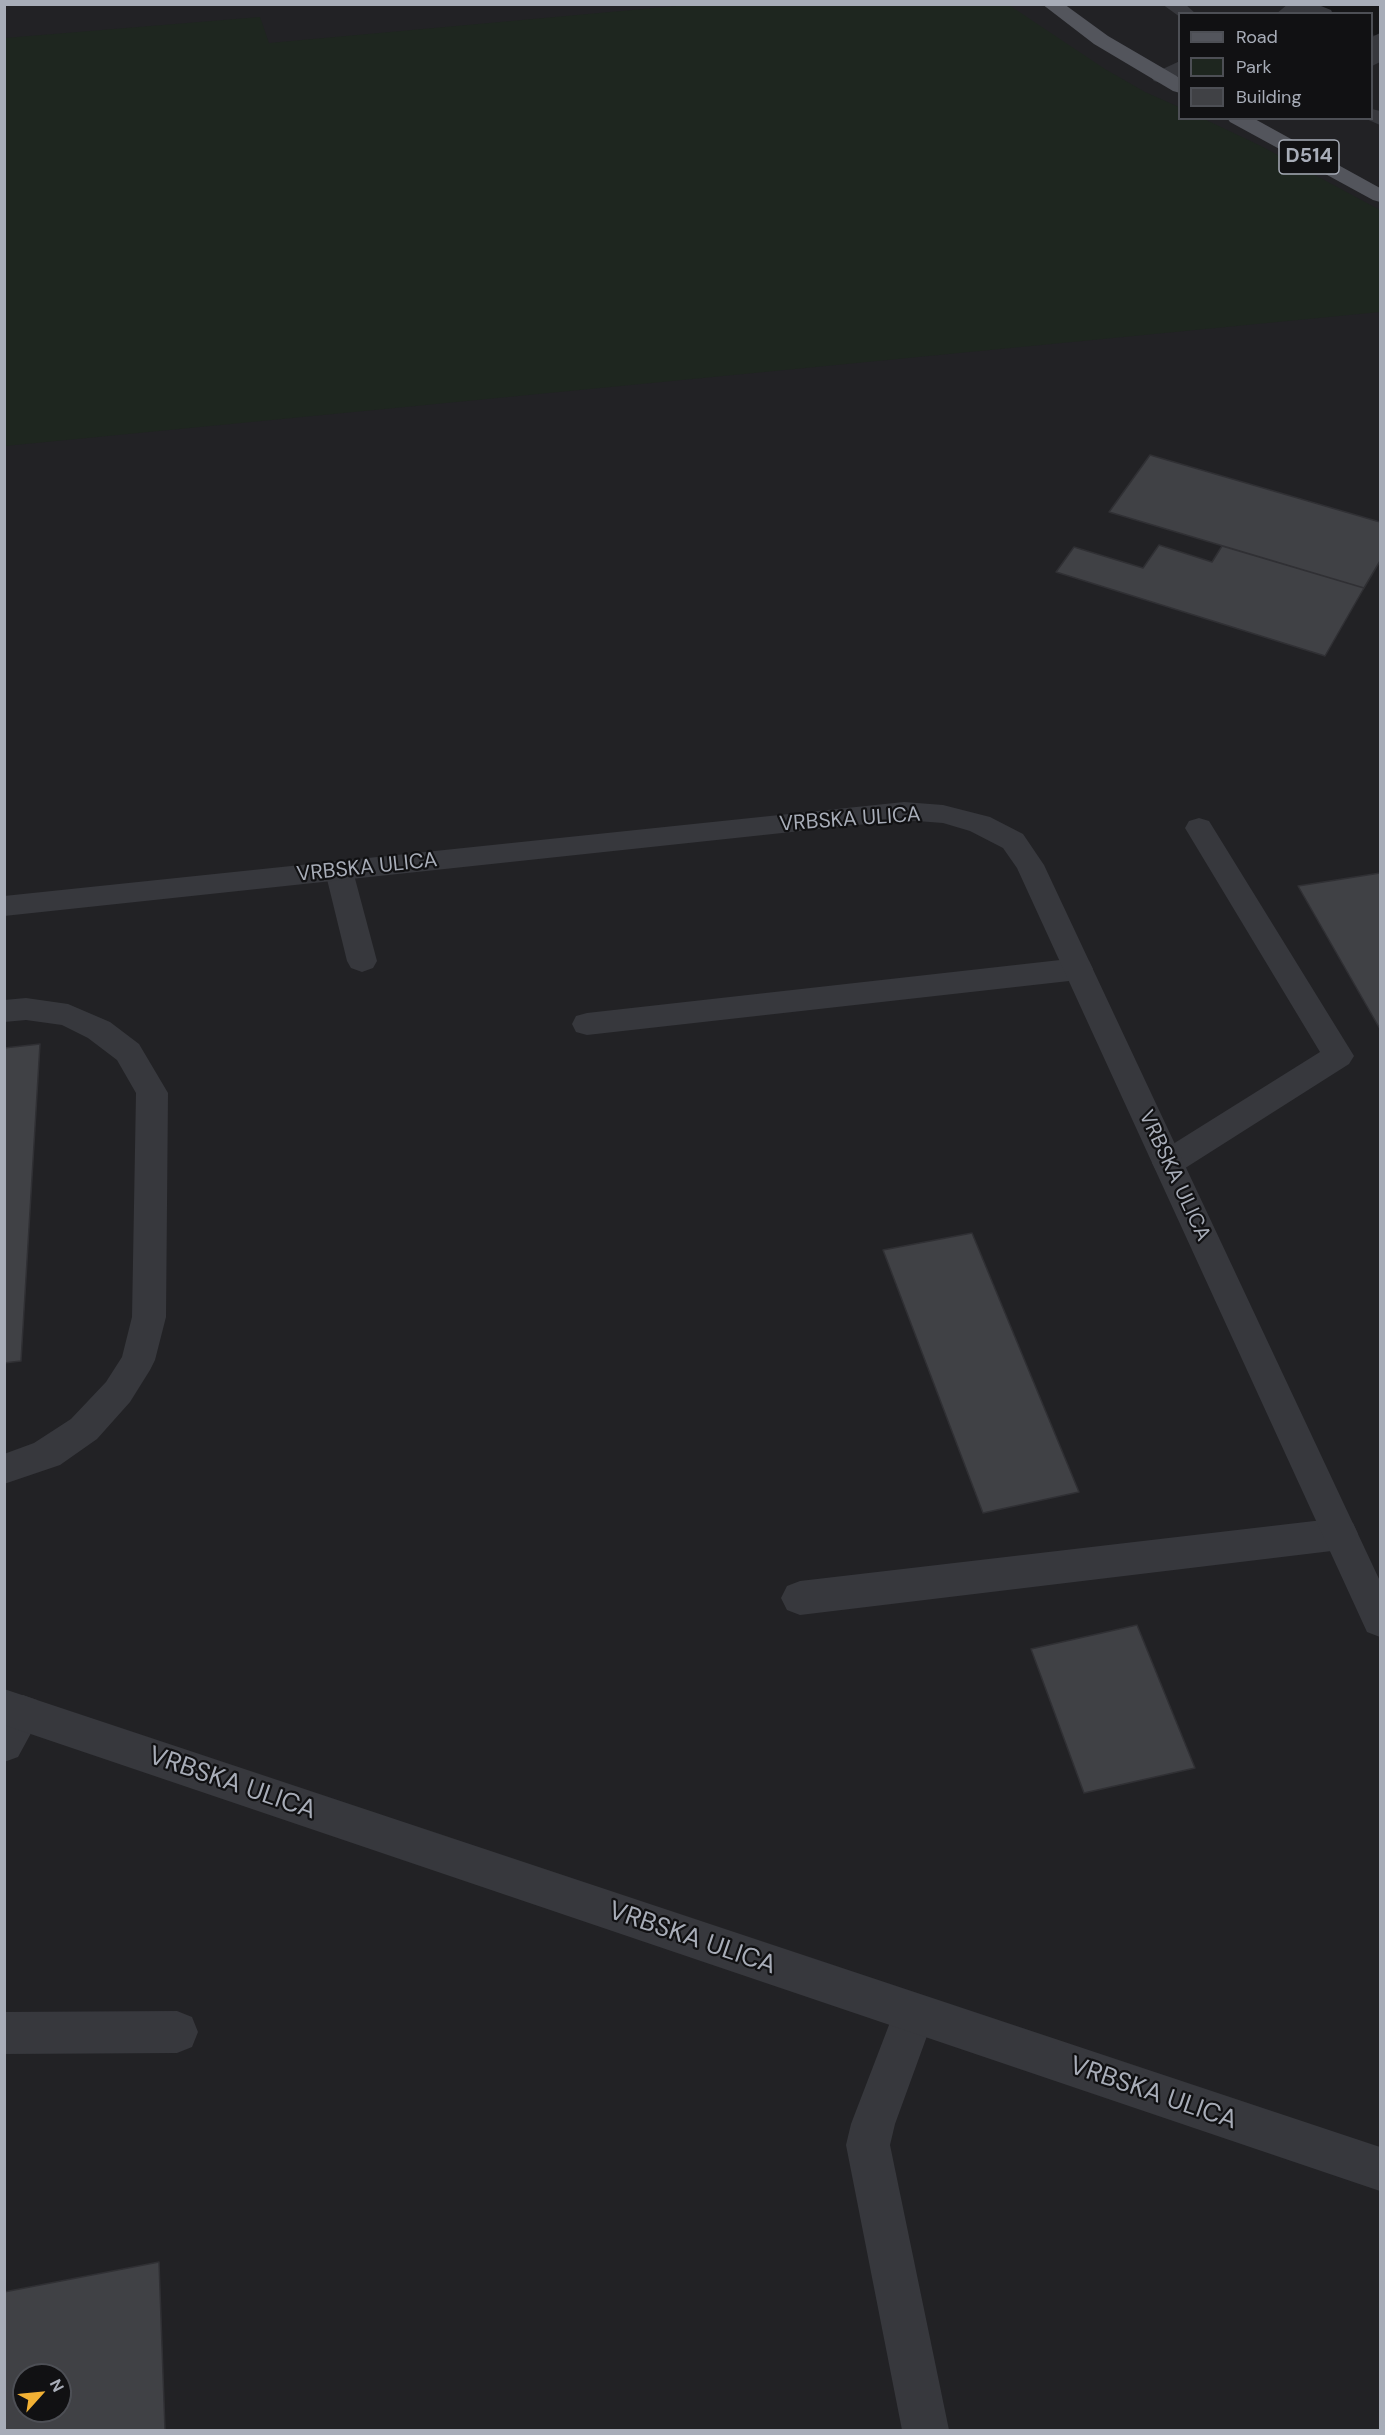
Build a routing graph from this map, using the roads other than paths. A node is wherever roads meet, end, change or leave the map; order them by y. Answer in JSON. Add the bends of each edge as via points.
{"nodes":[{"id":1,"x":1051,"y":4,"type":"edge"},
{"id":2,"x":1171,"y":4,"type":"edge"},
{"id":3,"x":1296,"y":7,"type":"edge"},
{"id":4,"x":1184,"y":12,"type":"edge"},
{"id":5,"x":1316,"y":12,"type":"edge"},
{"id":6,"x":1380,"y":39,"type":"edge"},
{"id":7,"x":1373,"y":55,"type":"edge"},
{"id":8,"x":1178,"y":68,"type":"edge"},
{"id":9,"x":1161,"y":76,"type":"junction"},
{"id":10,"x":1178,"y":86,"type":"edge"},
{"id":11,"x":1241,"y":120,"type":"edge"},
{"id":12,"x":1380,"y":196,"type":"edge"},
{"id":13,"x":1199,"y":828,"type":"dead end"},
{"id":14,"x":339,"y":871,"type":"junction"},
{"id":15,"x":4,"y":906,"type":"edge"},
{"id":16,"x":362,"y":961,"type":"dead end"},
{"id":17,"x":1078,"y":969,"type":"junction"},
{"id":18,"x":4,"y":1011,"type":"edge"},
{"id":19,"x":587,"y":1024,"type":"dead end"},
{"id":20,"x":1168,"y":1163,"type":"junction"},
{"id":21,"x":4,"y":1469,"type":"edge"},
{"id":22,"x":1340,"y":1534,"type":"junction"},
{"id":23,"x":800,"y":1598,"type":"dead end"},
{"id":24,"x":1380,"y":1620,"type":"edge"},
{"id":25,"x":11,"y":1721,"type":"edge"},
{"id":26,"x":914,"y":2013,"type":"junction"},
{"id":27,"x":177,"y":2032,"type":"dead end"},
{"id":28,"x":4,"y":2033,"type":"edge"},
{"id":29,"x":1380,"y":2169,"type":"edge"},
{"id":30,"x":926,"y":2430,"type":"edge"}],
"edges":[{"from":1,"to":9,"type":"main road"},
{"from":2,"to":4,"type":"street"},
{"from":3,"to":5,"type":"street"},
{"from":6,"to":7,"type":"street"},
{"from":8,"to":9,"type":"street"},
{"from":9,"to":10,"type":"main road"},
{"from":11,"to":12,"type":"main road","number":"D514"},
{"from":13,"to":20,"type":"street","via":[[1338,1056]]},
{"from":14,"to":15,"type":"street","name":"VRBSKA ULICA"},
{"from":14,"to":16,"type":"street"},
{"from":14,"to":17,"type":"street","name":"VRBSKA ULICA","via":[[904,812],[943,814],[980,824],[1013,841],[1030,865]]},
{"from":17,"to":19,"type":"street"},
{"from":17,"to":20,"type":"street","name":"VRBSKA ULICA"},
{"from":18,"to":21,"type":"street","via":[[26,1009],[68,1016],[99,1030],[128,1052],[152,1093],[149,1317],[138,1360],[118,1392],[84,1429],[47,1454]]},
{"from":20,"to":22,"type":"street","name":"VRBSKA ULICA"},
{"from":22,"to":23,"type":"street"},
{"from":22,"to":24,"type":"street","name":"VRBSKA ULICA"},
{"from":25,"to":26,"type":"street","name":"VRBSKA ULICA"},
{"from":26,"to":29,"type":"street","name":"VRBSKA ULICA"},
{"from":26,"to":30,"type":"street","via":[[868,2145]]},
{"from":27,"to":28,"type":"street"}]}
